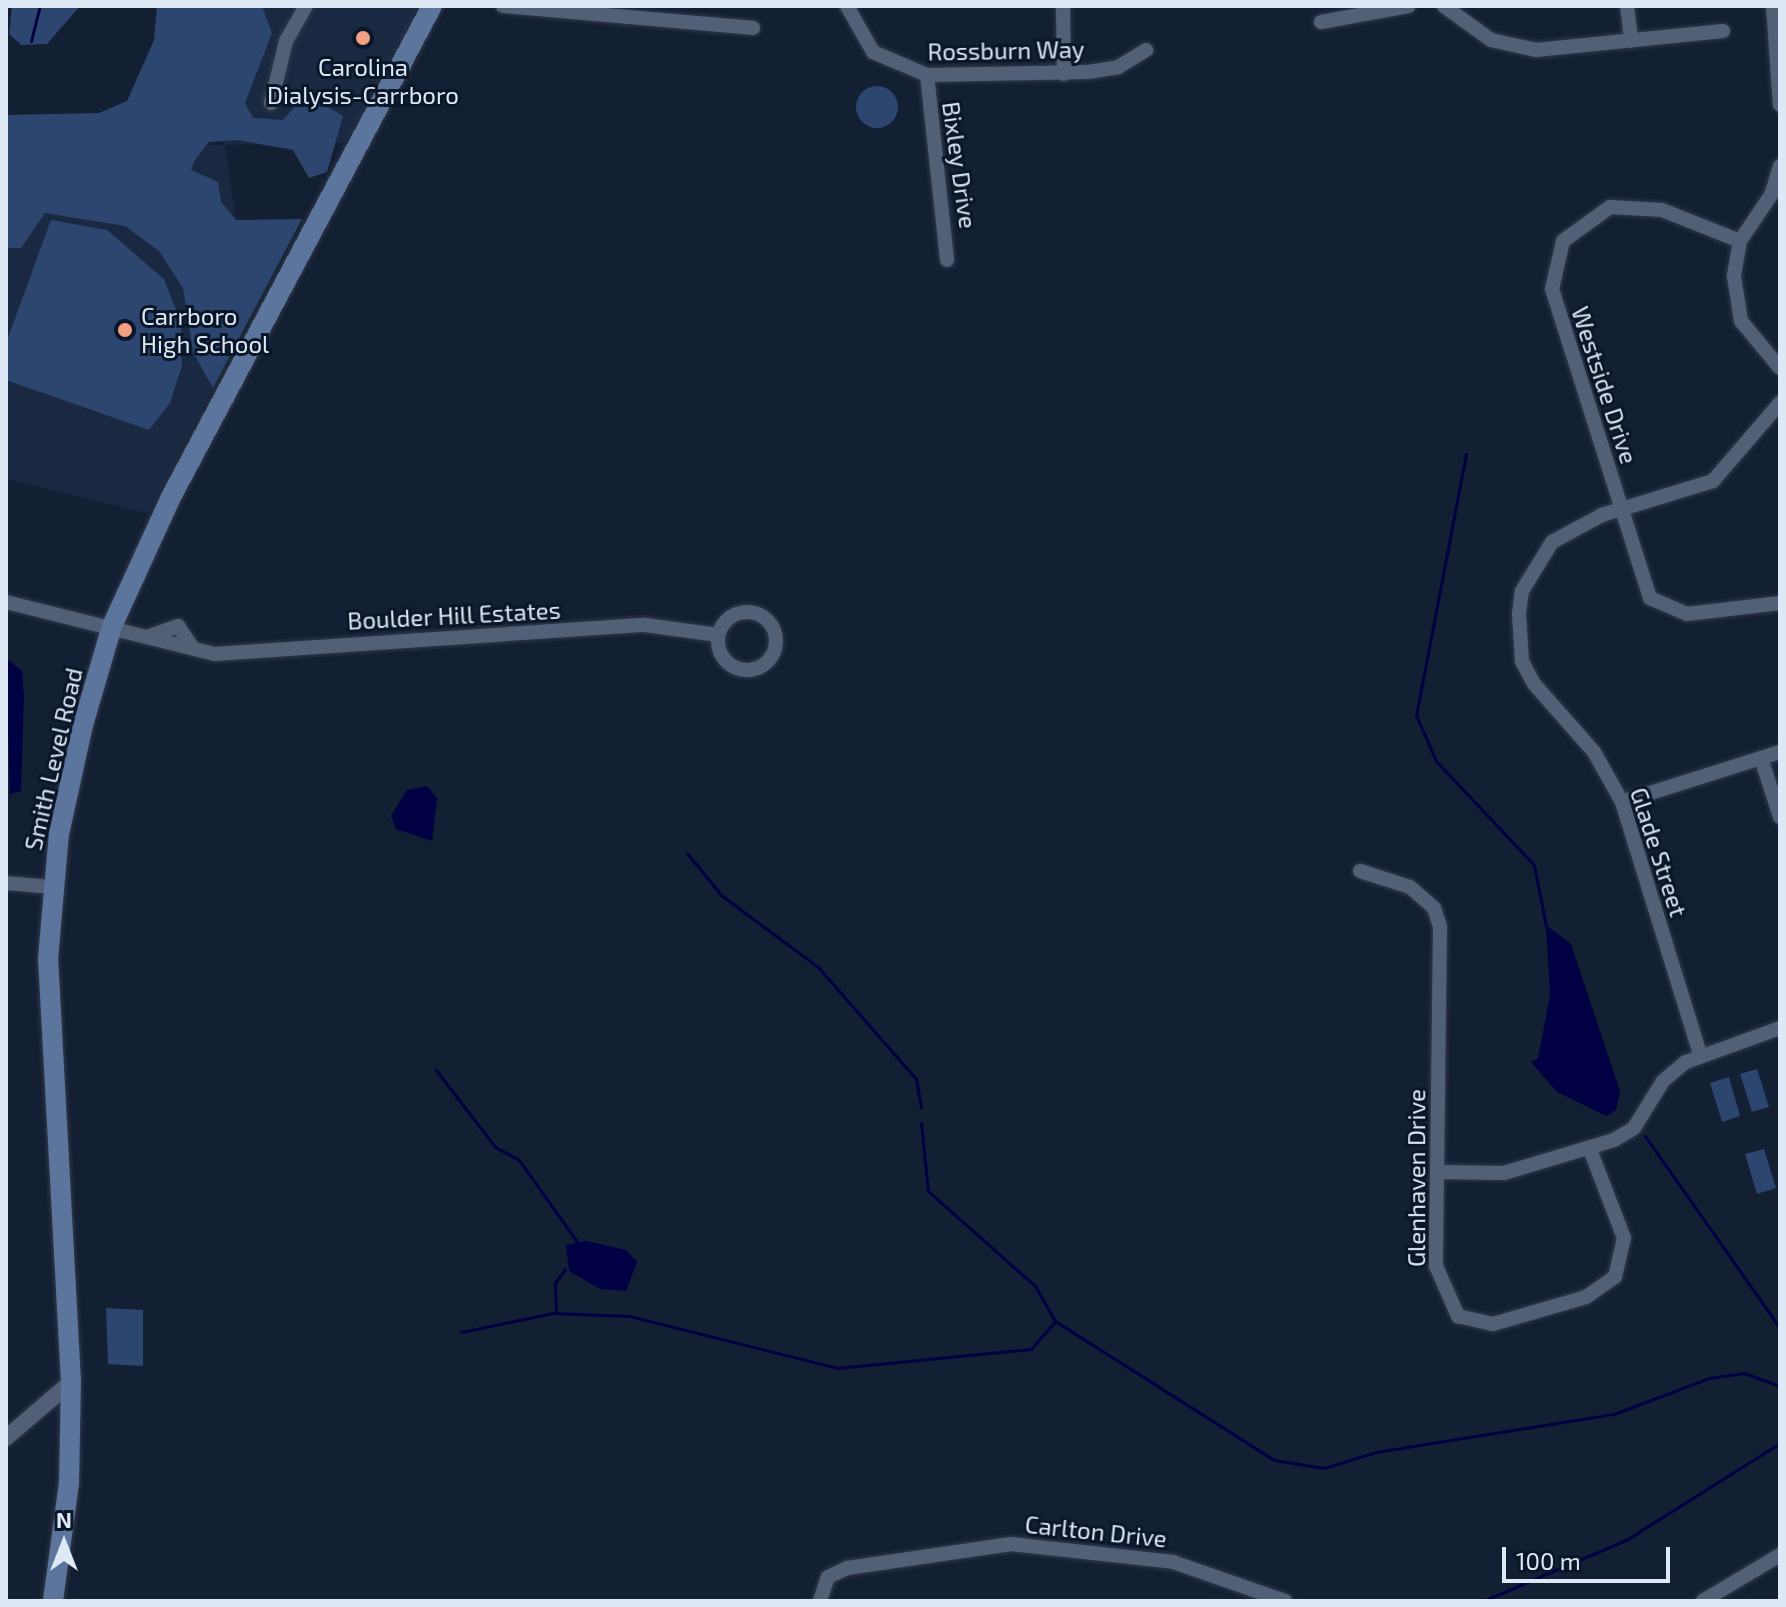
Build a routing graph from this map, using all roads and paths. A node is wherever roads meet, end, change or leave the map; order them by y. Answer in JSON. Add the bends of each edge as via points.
{"nodes":[{"id":1,"x":306,"y":6,"type":"edge"},
{"id":2,"x":432,"y":6,"type":"edge"},
{"id":3,"x":503,"y":6,"type":"edge"},
{"id":4,"x":847,"y":6,"type":"edge"},
{"id":5,"x":1063,"y":6,"type":"edge"},
{"id":6,"x":1409,"y":6,"type":"edge"},
{"id":7,"x":1444,"y":6,"type":"edge"},
{"id":8,"x":1627,"y":6,"type":"edge"},
{"id":9,"x":1773,"y":6,"type":"edge"},
{"id":10,"x":1321,"y":22,"type":"dead end"},
{"id":11,"x":753,"y":28,"type":"dead end"},
{"id":12,"x":1777,"y":30,"type":"edge"},
{"id":13,"x":1723,"y":31,"type":"dead end"},
{"id":14,"x":1631,"y":41,"type":"junction"},
{"id":15,"x":1146,"y":50,"type":"dead end"},
{"id":16,"x":1064,"y":74,"type":"junction"},
{"id":17,"x":927,"y":75,"type":"junction"},
{"id":18,"x":271,"y":103,"type":"dead end"},
{"id":19,"x":1780,"y":105,"type":"edge"},
{"id":20,"x":1779,"y":174,"type":"edge"},
{"id":21,"x":1740,"y":241,"type":"junction"},
{"id":22,"x":947,"y":260,"type":"dead end"},
{"id":23,"x":1780,"y":368,"type":"edge"},
{"id":24,"x":1780,"y":403,"type":"edge"},
{"id":25,"x":1621,"y":511,"type":"junction"},
{"id":26,"x":6,"y":602,"type":"edge"},
{"id":27,"x":1780,"y":603,"type":"edge"},
{"id":28,"x":112,"y":626,"type":"junction"},
{"id":29,"x":718,"y":635,"type":"junction"},
{"id":30,"x":1780,"y":752,"type":"edge"},
{"id":31,"x":1761,"y":758,"type":"junction"},
{"id":32,"x":1622,"y":802,"type":"junction"},
{"id":33,"x":1780,"y":817,"type":"edge"},
{"id":34,"x":1360,"y":871,"type":"dead end"},
{"id":35,"x":6,"y":883,"type":"edge"},
{"id":36,"x":52,"y":887,"type":"junction"},
{"id":37,"x":1780,"y":1028,"type":"edge"},
{"id":38,"x":1700,"y":1054,"type":"junction"},
{"id":39,"x":1589,"y":1147,"type":"junction"},
{"id":40,"x":1437,"y":1172,"type":"junction"},
{"id":41,"x":71,"y":1382,"type":"junction"},
{"id":42,"x":6,"y":1438,"type":"edge"},
{"id":43,"x":1780,"y":1555,"type":"edge"},
{"id":44,"x":53,"y":1601,"type":"edge"},
{"id":45,"x":820,"y":1601,"type":"edge"},
{"id":46,"x":1285,"y":1601,"type":"edge"},
{"id":47,"x":1703,"y":1601,"type":"edge"}],
"edges":[{"from":1,"to":18,"type":"street","via":[[286,41]]},
{"from":2,"to":28,"type":"main road","name":"Smith Level Road","via":[[177,486]]},
{"from":3,"to":11,"type":"street"},
{"from":4,"to":17,"type":"street","name":"Rossburn Way","via":[[873,52]]},
{"from":5,"to":16,"type":"street"},
{"from":6,"to":10,"type":"street"},
{"from":7,"to":14,"type":"street","via":[[1479,35],[1521,49]]},
{"from":8,"to":14,"type":"street"},
{"from":9,"to":12,"type":"street"},
{"from":12,"to":19,"type":"street"},
{"from":13,"to":14,"type":"street"},
{"from":15,"to":16,"type":"street","name":"Rossburn Way","via":[[1118,67]]},
{"from":16,"to":17,"type":"street","name":"Rossburn Way"},
{"from":17,"to":22,"type":"street","name":"Bixley Drive"},
{"from":20,"to":21,"type":"street"},
{"from":21,"to":23,"type":"street","via":[[1734,276],[1741,321]]},
{"from":21,"to":25,"type":"street","name":"Westside Drive","via":[[1662,210],[1625,206],[1587,217],[1563,241],[1552,289]]},
{"from":24,"to":25,"type":"street","name":"Glade Street","via":[[1713,481]]},
{"from":25,"to":27,"type":"street","name":"Westside Drive","via":[[1650,598],[1687,614]]},
{"from":25,"to":32,"type":"street","name":"Glade Street","via":[[1552,542],[1522,591],[1518,638],[1534,684],[1594,752]]},
{"from":26,"to":28,"type":"street","name":"Boulder Hill Estates"},
{"from":28,"to":29,"type":"street","name":"Boulder Hill Estates","via":[[215,654],[645,625]]},
{"from":28,"to":36,"type":"main road","name":"Smith Level Road","via":[[83,725]]},
{"from":29,"to":29,"type":"street","via":[[720,653],[741,670],[758,668],[775,649],[774,631],[754,613],[735,615]]},
{"from":30,"to":31,"type":"street"},
{"from":31,"to":32,"type":"street"},
{"from":31,"to":33,"type":"street"},
{"from":32,"to":38,"type":"street","name":"Glade Street"},
{"from":34,"to":40,"type":"street","name":"Glenhaven Drive","via":[[1410,887],[1434,908],[1440,927]]},
{"from":35,"to":36,"type":"street"},
{"from":36,"to":41,"type":"main road","name":"Smith Level Road","via":[[48,959]]},
{"from":37,"to":38,"type":"street"},
{"from":38,"to":39,"type":"street","via":[[1663,1081],[1634,1128]]},
{"from":39,"to":40,"type":"street","via":[[1504,1173]]},
{"from":39,"to":40,"type":"street","name":"Glenhaven Drive","via":[[1624,1238],[1622,1264],[1602,1291],[1493,1324],[1458,1316],[1439,1287]]},
{"from":41,"to":42,"type":"street"},
{"from":41,"to":44,"type":"main road","name":"Smith Level Road","via":[[69,1483]]},
{"from":43,"to":47,"type":"street"},
{"from":45,"to":46,"type":"street","name":"Carlton Drive","via":[[828,1577],[847,1568],[1011,1544],[1173,1562]]}]}
